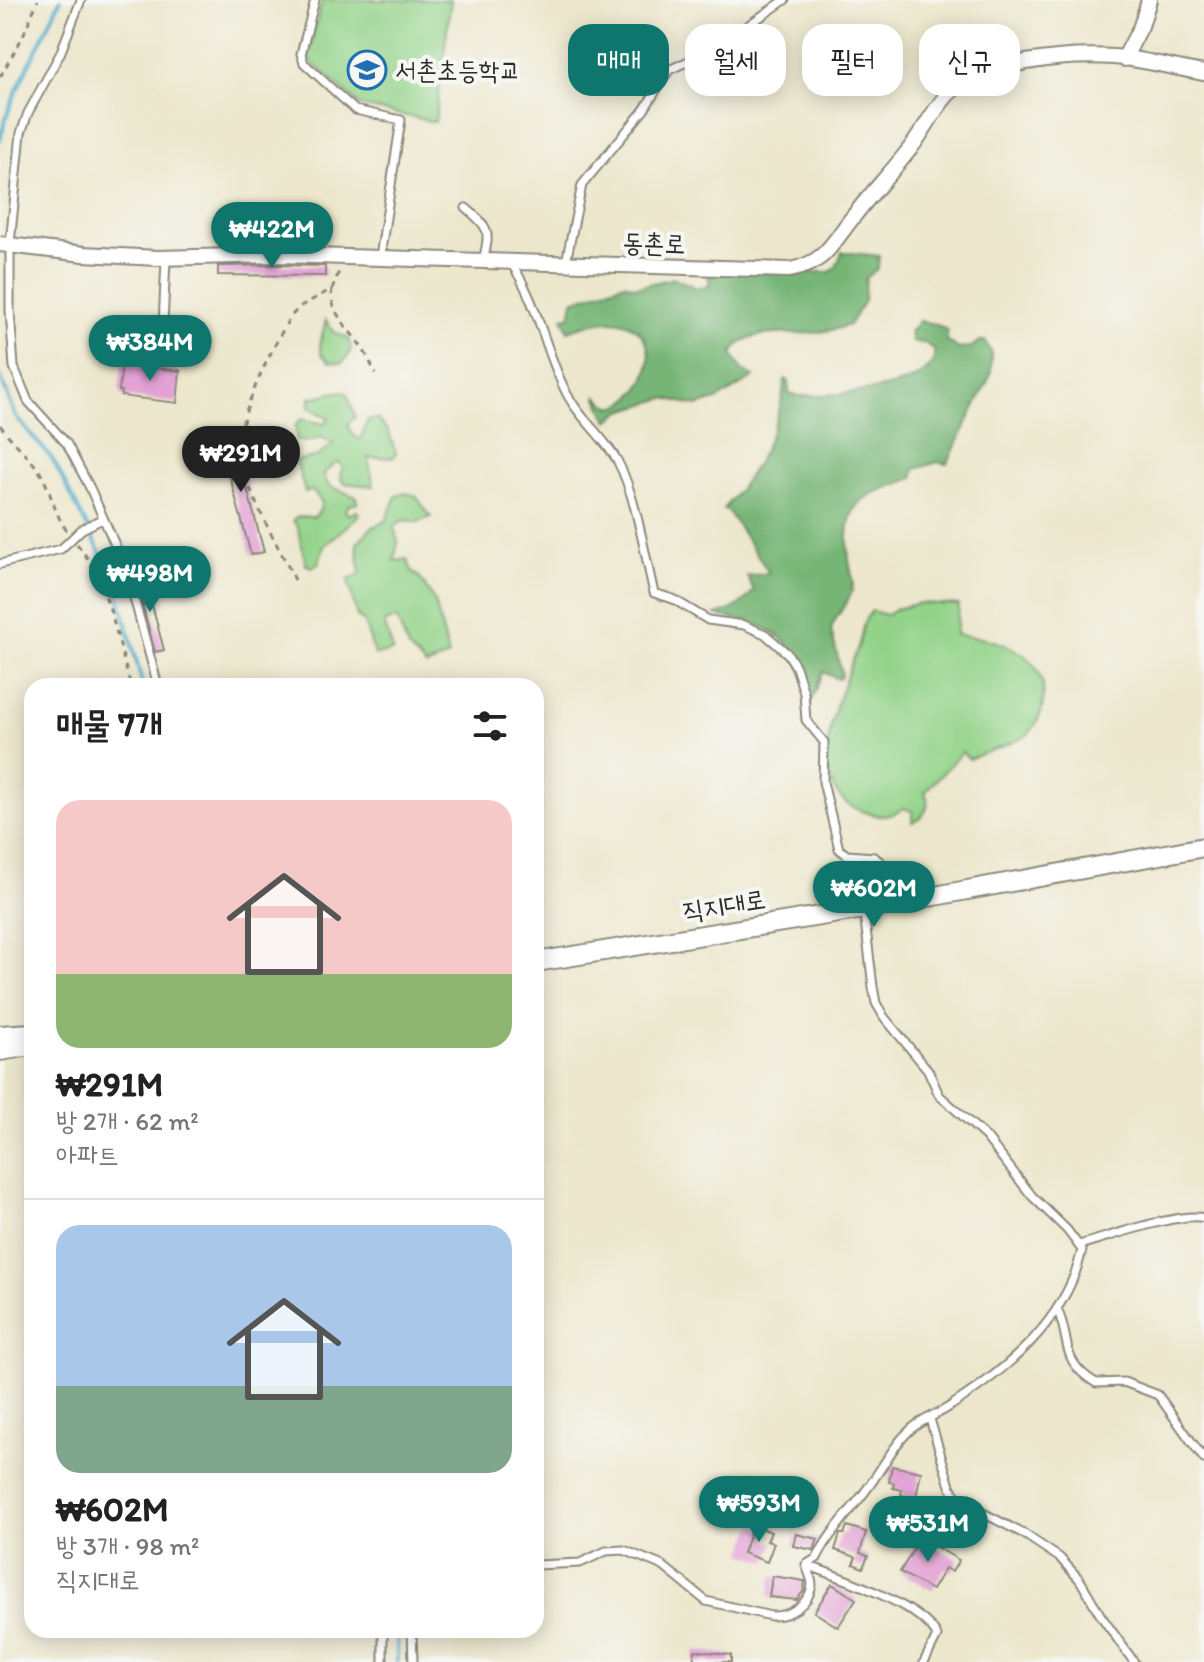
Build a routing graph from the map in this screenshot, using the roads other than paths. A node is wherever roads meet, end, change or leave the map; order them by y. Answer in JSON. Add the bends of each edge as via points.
{"nodes":[{"id":1,"x":81,"y":0,"type":"edge"},
{"id":2,"x":315,"y":0,"type":"edge"},
{"id":3,"x":785,"y":0,"type":"edge"},
{"id":4,"x":1149,"y":0,"type":"edge"},
{"id":5,"x":1124,"y":59,"type":"junction"},
{"id":6,"x":1204,"y":73,"type":"edge"},
{"id":7,"x":466,"y":208,"type":"dead end"},
{"id":8,"x":5,"y":244,"type":"edge"},
{"id":9,"x":166,"y":258,"type":"junction"},
{"id":10,"x":380,"y":260,"type":"junction"},
{"id":11,"x":483,"y":262,"type":"junction"},
{"id":12,"x":511,"y":263,"type":"junction"},
{"id":13,"x":565,"y":265,"type":"junction"},
{"id":14,"x":155,"y":346,"type":"dead end"},
{"id":15,"x":102,"y":519,"type":"junction"},
{"id":16,"x":0,"y":564,"type":"edge"},
{"id":17,"x":156,"y":678,"type":"edge"},
{"id":18,"x":1204,"y":847,"type":"edge"},
{"id":19,"x":893,"y":871,"type":"dead end"},
{"id":20,"x":863,"y":909,"type":"junction"},
{"id":21,"x":544,"y":961,"type":"edge"},
{"id":22,"x":24,"y":1034,"type":"edge"},
{"id":23,"x":0,"y":1035,"type":"edge"},
{"id":24,"x":24,"y":1047,"type":"edge"},
{"id":25,"x":0,"y":1051,"type":"edge"},
{"id":26,"x":1204,"y":1218,"type":"edge"},
{"id":27,"x":1079,"y":1245,"type":"junction"},
{"id":28,"x":1057,"y":1309,"type":"junction"},
{"id":29,"x":930,"y":1419,"type":"junction"},
{"id":30,"x":1204,"y":1459,"type":"edge"},
{"id":31,"x":544,"y":1565,"type":"edge"},
{"id":32,"x":806,"y":1565,"type":"junction"},
{"id":33,"x":383,"y":1638,"type":"edge"},
{"id":34,"x":412,"y":1638,"type":"edge"},
{"id":35,"x":383,"y":1662,"type":"edge"},
{"id":36,"x":413,"y":1662,"type":"edge"},
{"id":37,"x":924,"y":1662,"type":"edge"},
{"id":38,"x":1134,"y":1662,"type":"edge"}],
"edges":[{"from":1,"to":8,"type":"lane","via":[[21,133]]},
{"from":2,"to":10,"type":"lane","via":[[301,54],[304,63],[355,110],[401,120]]},
{"from":3,"to":13,"type":"lane","via":[[712,50],[669,70],[644,110],[582,185]]},
{"from":4,"to":5,"type":"street"},
{"from":5,"to":6,"type":"street","name":"동촌로"},
{"from":5,"to":13,"type":"street","name":"동촌로","via":[[1009,65],[963,81],[941,102],[828,251],[811,265],[790,270]]},
{"from":7,"to":11,"type":"lane","via":[[488,231]]},
{"from":8,"to":9,"type":"street","name":"동촌로"},
{"from":8,"to":15,"type":"lane","via":[[18,381],[28,401],[72,452]]},
{"from":9,"to":10,"type":"street","name":"동촌로","via":[[278,255]]},
{"from":9,"to":14,"type":"lane","via":[[163,326]]},
{"from":10,"to":11,"type":"street","name":"동촌로"},
{"from":11,"to":12,"type":"street","name":"동촌로"},
{"from":12,"to":13,"type":"street","name":"동촌로"},
{"from":12,"to":19,"type":"lane","via":[[527,287],[564,389],[625,479],[654,593],[708,620],[765,634],[788,654],[804,693],[806,720],[824,742],[823,782],[839,849],[847,855],[874,857]]},
{"from":15,"to":16,"type":"lane","via":[[61,549]]},
{"from":15,"to":17,"type":"lane","via":[[127,572]]},
{"from":18,"to":20,"type":"main road","name":"직지대로"},
{"from":20,"to":21,"type":"main road","name":"직지대로"},
{"from":20,"to":27,"type":"lane","via":[[876,1003],[884,1017],[928,1070],[939,1095],[986,1137]]},
{"from":22,"to":23,"type":"main road"},
{"from":24,"to":25,"type":"main road"},
{"from":26,"to":27,"type":"lane","via":[[1176,1219]]},
{"from":27,"to":28,"type":"lane","via":[[1076,1271]]},
{"from":28,"to":29,"type":"lane","via":[[1007,1363]]},
{"from":28,"to":30,"type":"lane","via":[[1066,1347],[1078,1368],[1096,1383],[1124,1382],[1158,1395]]},
{"from":29,"to":32,"type":"lane","via":[[916,1425],[892,1452],[817,1558]]},
{"from":29,"to":38,"type":"lane","via":[[958,1500],[1060,1558]]},
{"from":31,"to":32,"type":"lane","via":[[580,1563],[606,1551],[624,1550],[663,1566],[706,1601],[780,1616],[797,1609],[809,1594],[812,1583]]},
{"from":32,"to":37,"type":"lane","via":[[868,1588],[928,1624],[937,1636]]},
{"from":33,"to":35,"type":"lane"},
{"from":34,"to":36,"type":"lane"}]}
